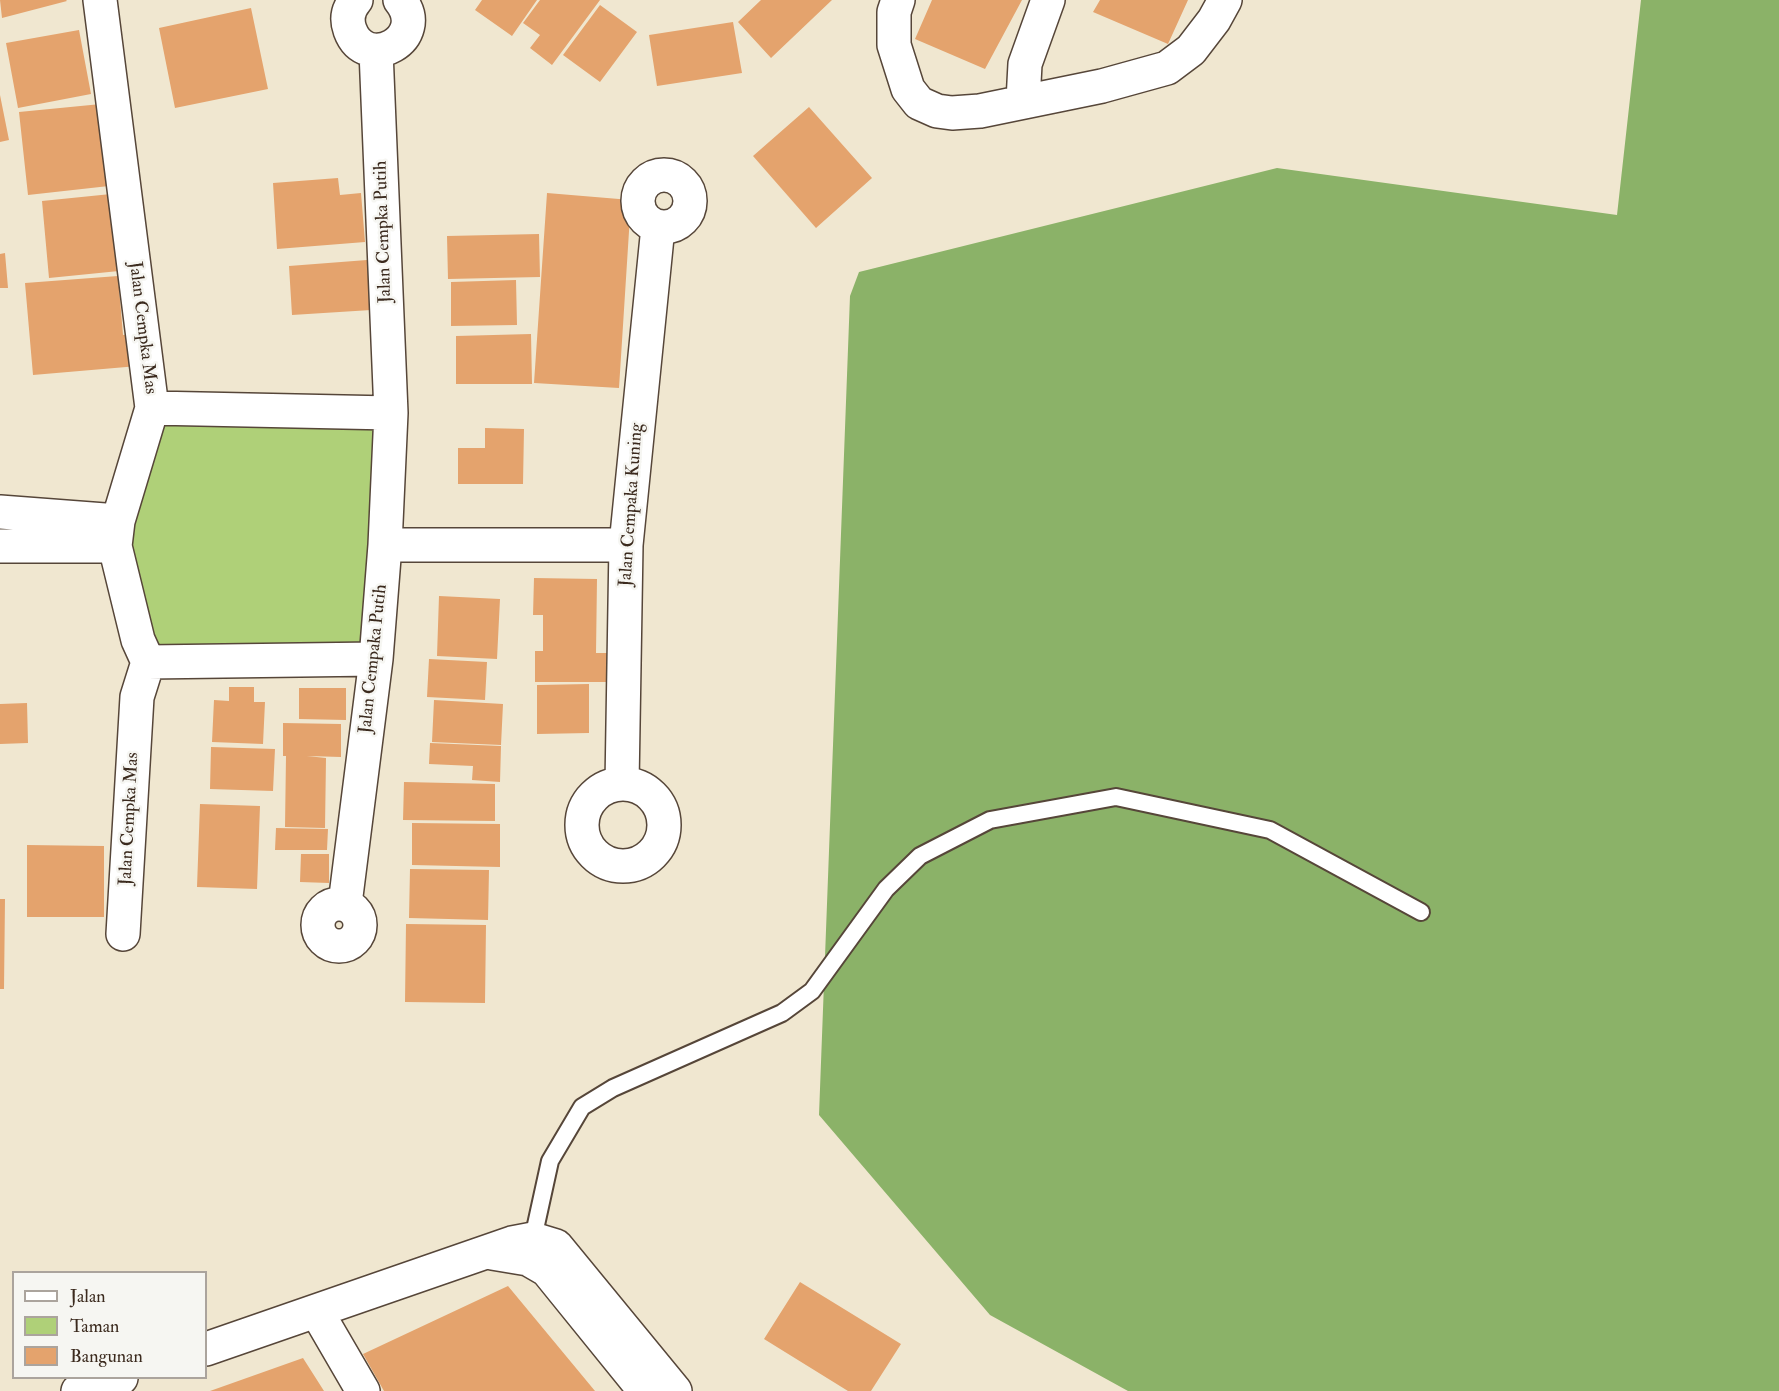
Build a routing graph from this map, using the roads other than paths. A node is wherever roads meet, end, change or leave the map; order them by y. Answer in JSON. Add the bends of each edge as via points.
{"nodes":[{"id":1,"x":100,"y":0,"type":"edge"},
{"id":2,"x":356,"y":0,"type":"edge"},
{"id":3,"x":400,"y":0,"type":"edge"},
{"id":4,"x":898,"y":0,"type":"edge"},
{"id":5,"x":1048,"y":0,"type":"edge"},
{"id":6,"x":1225,"y":0,"type":"edge"},
{"id":7,"x":376,"y":51,"type":"junction"},
{"id":8,"x":1023,"y":101,"type":"junction"},
{"id":9,"x":658,"y":227,"type":"dead end"},
{"id":10,"x":152,"y":408,"type":"junction"},
{"id":11,"x":391,"y":413,"type":"junction"},
{"id":12,"x":0,"y":512,"type":"edge"},
{"id":13,"x":117,"y":534,"type":"junction"},
{"id":14,"x":385,"y":545,"type":"junction"},
{"id":15,"x":626,"y":545,"type":"junction"},
{"id":16,"x":0,"y":546,"type":"edge"},
{"id":17,"x":376,"y":659,"type":"junction"},
{"id":18,"x":148,"y":662,"type":"junction"},
{"id":19,"x":622,"y":784,"type":"dead end"},
{"id":20,"x":345,"y":904,"type":"dead end"},
{"id":21,"x":1421,"y":912,"type":"dead end"},
{"id":22,"x":123,"y":934,"type":"dead end"},
{"id":23,"x":531,"y":1249,"type":"junction"},
{"id":24,"x":317,"y":1312,"type":"junction"},
{"id":25,"x":207,"y":1349,"type":"edge"},
{"id":26,"x":117,"y":1383,"type":"edge"},
{"id":27,"x":78,"y":1391,"type":"edge"},
{"id":28,"x":363,"y":1391,"type":"edge"},
{"id":29,"x":645,"y":1391,"type":"edge"},
{"id":30,"x":675,"y":1391,"type":"edge"}],
"edges":[{"from":1,"to":10,"type":"street","name":"Jalan Cempka Mas"},
{"from":2,"to":7,"type":"street","via":[[348,14],[351,34],[357,43]]},
{"from":3,"to":7,"type":"street","via":[[407,11],[407,30],[395,45]]},
{"from":4,"to":8,"type":"street","via":[[894,45],[908,89],[919,103],[952,113]]},
{"from":5,"to":8,"type":"street","via":[[1025,64]]},
{"from":6,"to":8,"type":"street","via":[[1191,50],[1167,68],[1102,86]]},
{"from":7,"to":11,"type":"street","name":"Jalan Cempka Putih"},
{"from":9,"to":15,"type":"street","name":"Jalan Cempaka Kuning"},
{"from":10,"to":11,"type":"street"},
{"from":10,"to":13,"type":"street","name":"Jalan Cempka Mas"},
{"from":11,"to":14,"type":"street","name":"Jalan Cempaka Putih"},
{"from":12,"to":13,"type":"street"},
{"from":13,"to":16,"type":"street"},
{"from":13,"to":18,"type":"street","via":[[138,640]]},
{"from":14,"to":15,"type":"street"},
{"from":14,"to":17,"type":"street","name":"Jalan Cempaka Putih"},
{"from":15,"to":19,"type":"street","name":"Jalan Cempaka Kuning"},
{"from":17,"to":18,"type":"street"},
{"from":17,"to":20,"type":"street","name":"Jalan Cempaka Putih"},
{"from":18,"to":22,"type":"street","name":"Jalan Cempka Mas","via":[[137,698]]},
{"from":21,"to":23,"type":"lane","via":[[1270,830],[1116,797],[990,820],[920,856],[886,889],[812,991],[782,1013],[613,1088],[582,1107],[550,1161]]},
{"from":23,"to":24,"type":"street","via":[[491,1252]]},
{"from":23,"to":29,"type":"street"},
{"from":23,"to":30,"type":"street","via":[[556,1246]]},
{"from":24,"to":25,"type":"street"},
{"from":24,"to":28,"type":"street"},
{"from":26,"to":27,"type":"street"}]}
